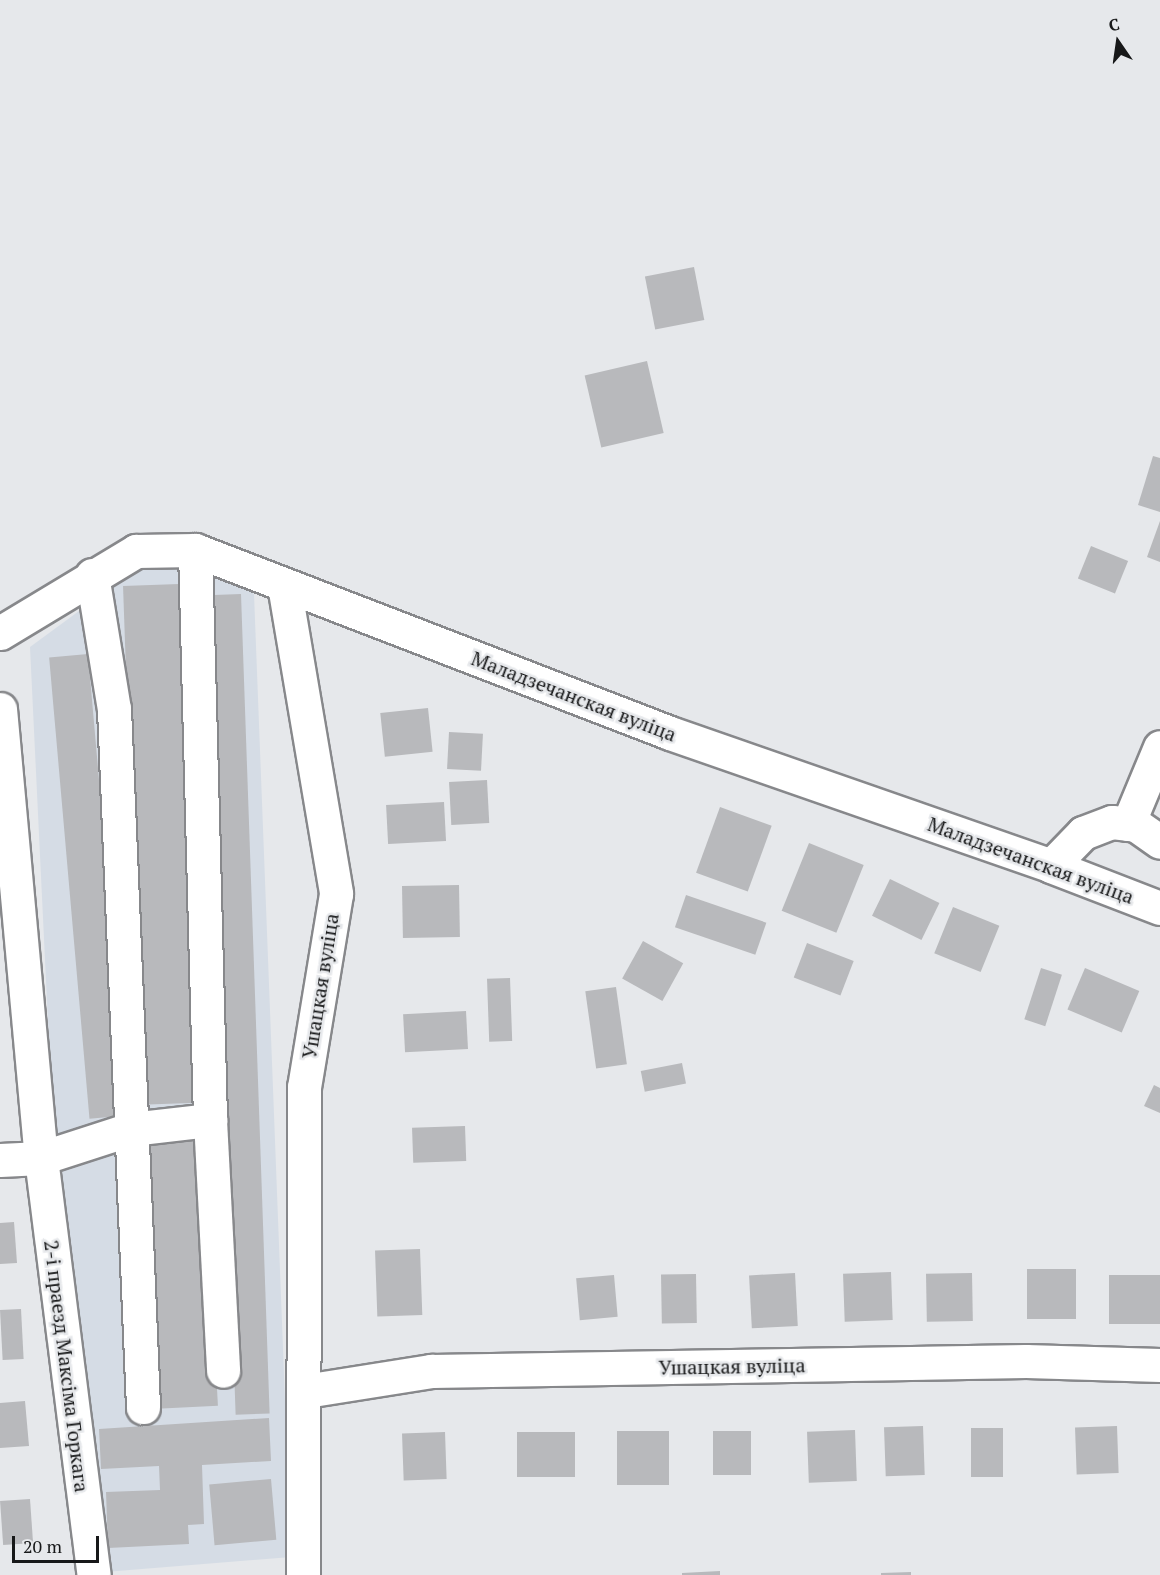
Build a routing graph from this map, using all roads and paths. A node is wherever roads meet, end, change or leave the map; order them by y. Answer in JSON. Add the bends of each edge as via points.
{"nodes":[{"id":1,"x":195,"y":550,"type":"junction"},
{"id":2,"x":92,"y":575,"type":"junction"},
{"id":3,"x":284,"y":585,"type":"junction"},
{"id":4,"x":0,"y":633,"type":"edge"},
{"id":5,"x":0,"y":709,"type":"edge"},
{"id":6,"x":1160,"y":747,"type":"edge"},
{"id":7,"x":1128,"y":824,"type":"junction"},
{"id":8,"x":1160,"y":842,"type":"edge"},
{"id":9,"x":1051,"y":866,"type":"junction"},
{"id":10,"x":1160,"y":908,"type":"edge"},
{"id":11,"x":210,"y":1120,"type":"junction"},
{"id":12,"x":131,"y":1129,"type":"junction"},
{"id":13,"x":41,"y":1158,"type":"junction"},
{"id":14,"x":0,"y":1160,"type":"edge"},
{"id":15,"x":1160,"y":1365,"type":"edge"},
{"id":16,"x":223,"y":1371,"type":"dead end"},
{"id":17,"x":305,"y":1391,"type":"junction"},
{"id":18,"x":143,"y":1407,"type":"dead end"},
{"id":19,"x":94,"y":1575,"type":"edge"},
{"id":20,"x":303,"y":1575,"type":"edge"}],
"edges":[{"from":1,"to":2,"type":"street","name":"Маладзечанская вуліца","via":[[136,551]]},
{"from":1,"to":3,"type":"street","name":"Маладзечанская вуліца"},
{"from":1,"to":11,"type":"street"},
{"from":2,"to":4,"type":"street","name":"Маладзечанская вуліца"},
{"from":2,"to":12,"type":"street","via":[[114,709]]},
{"from":3,"to":9,"type":"street","name":"Маладзечанская вуліца","via":[[670,733]]},
{"from":3,"to":17,"type":"street","name":"Ушацкая вуліца","via":[[336,894],[304,1087]]},
{"from":5,"to":13,"type":"street","name":"2-і праезд Максіма Горкага"},
{"from":6,"to":7,"type":"street"},
{"from":7,"to":8,"type":"street","via":[[1137,825]]},
{"from":7,"to":9,"type":"street","via":[[1112,822],[1083,833]]},
{"from":9,"to":10,"type":"street","name":"Маладзечанская вуліца"},
{"from":11,"to":12,"type":"street"},
{"from":11,"to":16,"type":"street"},
{"from":12,"to":13,"type":"street"},
{"from":12,"to":18,"type":"street"},
{"from":13,"to":14,"type":"street"},
{"from":13,"to":19,"type":"street","name":"2-і праезд Максіма Горкага"},
{"from":15,"to":17,"type":"street","name":"Ушацкая вуліца","via":[[1026,1361],[431,1371]]},
{"from":17,"to":20,"type":"street","name":"Ушацкая вуліца"}]}
